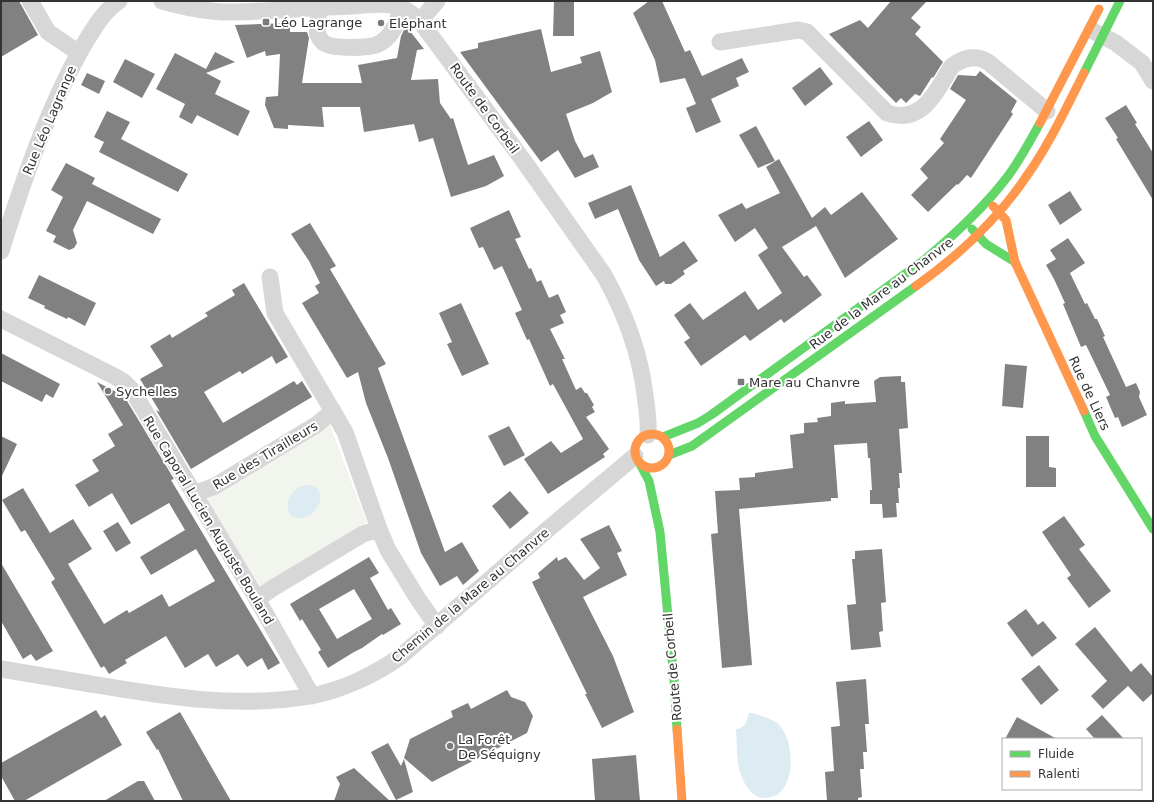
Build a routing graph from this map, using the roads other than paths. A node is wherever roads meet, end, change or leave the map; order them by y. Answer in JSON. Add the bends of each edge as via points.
{"nodes":[{"id":1,"x":30,"y":1,"type":"edge"},
{"id":2,"x":119,"y":1,"type":"edge"},
{"id":3,"x":162,"y":1,"type":"edge"},
{"id":4,"x":437,"y":1,"type":"edge"},
{"id":5,"x":1104,"y":1,"type":"edge"},
{"id":6,"x":1120,"y":1,"type":"edge"},
{"id":7,"x":319,"y":7,"type":"junction"},
{"id":8,"x":401,"y":8,"type":"junction"},
{"id":9,"x":420,"y":21,"type":"junction"},
{"id":10,"x":1096,"y":32,"type":"junction"},
{"id":11,"x":720,"y":42,"type":"dead end"},
{"id":12,"x":79,"y":53,"type":"junction"},
{"id":13,"x":1153,"y":81,"type":"edge"},
{"id":14,"x":1047,"y":111,"type":"junction"},
{"id":15,"x":1008,"y":176,"type":"junction"},
{"id":16,"x":996,"y":209,"type":"junction"},
{"id":17,"x":974,"y":232,"type":"junction"},
{"id":18,"x":953,"y":236,"type":"junction"},
{"id":19,"x":1,"y":251,"type":"edge"},
{"id":20,"x":1015,"y":262,"type":"junction"},
{"id":21,"x":270,"y":277,"type":"dead end"},
{"id":22,"x":1,"y":319,"type":"edge"},
{"id":23,"x":333,"y":410,"type":"junction"},
{"id":24,"x":655,"y":436,"type":"junction"},
{"id":25,"x":669,"y":455,"type":"junction"},
{"id":26,"x":638,"y":460,"type":"junction"},
{"id":27,"x":194,"y":494,"type":"junction"},
{"id":28,"x":662,"y":497,"type":"dead end"},
{"id":29,"x":379,"y":529,"type":"junction"},
{"id":30,"x":1153,"y":529,"type":"edge"},
{"id":31,"x":660,"y":532,"type":"junction"},
{"id":32,"x":257,"y":599,"type":"junction"},
{"id":33,"x":437,"y":626,"type":"junction"},
{"id":34,"x":1,"y":669,"type":"edge"},
{"id":35,"x":312,"y":696,"type":"junction"},
{"id":36,"x":682,"y":801,"type":"edge"}],
"edges":[{"from":1,"to":12,"type":"street","via":[[48,32]]},
{"from":2,"to":12,"type":"street","name":"Rue Léo Lagrange","via":[[104,15]]},
{"from":3,"to":7,"type":"street","name":"Route de Corbeil","via":[[185,8],[236,13]]},
{"from":4,"to":9,"type":"street"},
{"from":5,"to":10,"type":"main road","name":"Rue de la Mare au Chanvre"},
{"from":6,"to":10,"type":"main road","name":"Rue de la Mare au Chanvre"},
{"from":7,"to":8,"type":"street","name":"Route de Corbeil","via":[[385,5]]},
{"from":7,"to":8,"type":"street","via":[[318,34],[323,43],[341,47],[376,45],[394,28]]},
{"from":8,"to":9,"type":"street","name":"Route de Corbeil"},
{"from":9,"to":24,"type":"street","name":"Route de Corbeil","via":[[524,160],[615,294],[639,358],[649,421]]},
{"from":10,"to":13,"type":"street","via":[[1116,43],[1142,63]]},
{"from":10,"to":14,"type":"main road","name":"Rue de la Mare au Chanvre"},
{"from":10,"to":16,"type":"main road","name":"Rue de la Mare au Chanvre","via":[[1075,90],[1037,160],[1020,187]]},
{"from":11,"to":14,"type":"street","via":[[798,30],[807,32],[887,113],[900,116],[924,108],[957,62],[979,58],[988,62]]},
{"from":12,"to":19,"type":"street","name":"Rue Léo Lagrange","via":[[66,76],[22,185]]},
{"from":14,"to":15,"type":"main road","name":"Rue de la Mare au Chanvre"},
{"from":15,"to":16,"type":"main road","via":[[1006,188]]},
{"from":15,"to":18,"type":"main road","name":"Rue de la Mare au Chanvre"},
{"from":16,"to":17,"type":"main road","name":"Rue de la Mare au Chanvre"},
{"from":16,"to":20,"type":"main road","name":"Rue de Liers","via":[[1006,220]]},
{"from":17,"to":18,"type":"main road"},
{"from":17,"to":20,"type":"main road","via":[[985,244]]},
{"from":17,"to":25,"type":"main road","name":"Rue de la Mare au Chanvre","via":[[930,276],[692,446]]},
{"from":18,"to":24,"type":"main road","name":"Rue de la Mare au Chanvre","via":[[923,261],[711,415],[698,423]]},
{"from":20,"to":30,"type":"main road","name":"Rue de Liers","via":[[1095,436]]},
{"from":21,"to":23,"type":"street","via":[[275,313]]},
{"from":22,"to":27,"type":"street","name":"Rue Caporal Lucien Auguste Bouland","via":[[124,382],[132,390]]},
{"from":23,"to":27,"type":"street","name":"Rue des Tirailleurs","via":[[303,433],[215,486]]},
{"from":23,"to":29,"type":"street","via":[[345,432]]},
{"from":24,"to":25,"type":"main road","via":[[667,442]]},
{"from":24,"to":26,"type":"main road","via":[[638,441],[634,450]]},
{"from":25,"to":26,"type":"main road","via":[[659,471]]},
{"from":26,"to":31,"type":"main road","name":"Route de Corbeil","via":[[649,481]]},
{"from":26,"to":33,"type":"street","name":"Chemin de la Mare au Chanvre","via":[[547,530]]},
{"from":27,"to":32,"type":"street","name":"Rue Caporal Lucien Auguste Bouland"},
{"from":28,"to":31,"type":"main road","name":"Route de Corbeil"},
{"from":29,"to":32,"type":"street","via":[[363,534]]},
{"from":29,"to":33,"type":"street","via":[[388,550]]},
{"from":31,"to":36,"type":"main road","name":"Route de Corbeil"},
{"from":32,"to":35,"type":"street","name":"Rue Caporal Lucien Auguste Bouland"},
{"from":33,"to":35,"type":"street","name":"Chemin de la Mare au Chanvre","via":[[384,668],[346,686]]},
{"from":34,"to":35,"type":"street","name":"Chemin de la Mare au Chanvre","via":[[131,691],[212,701],[279,700]]}]}
